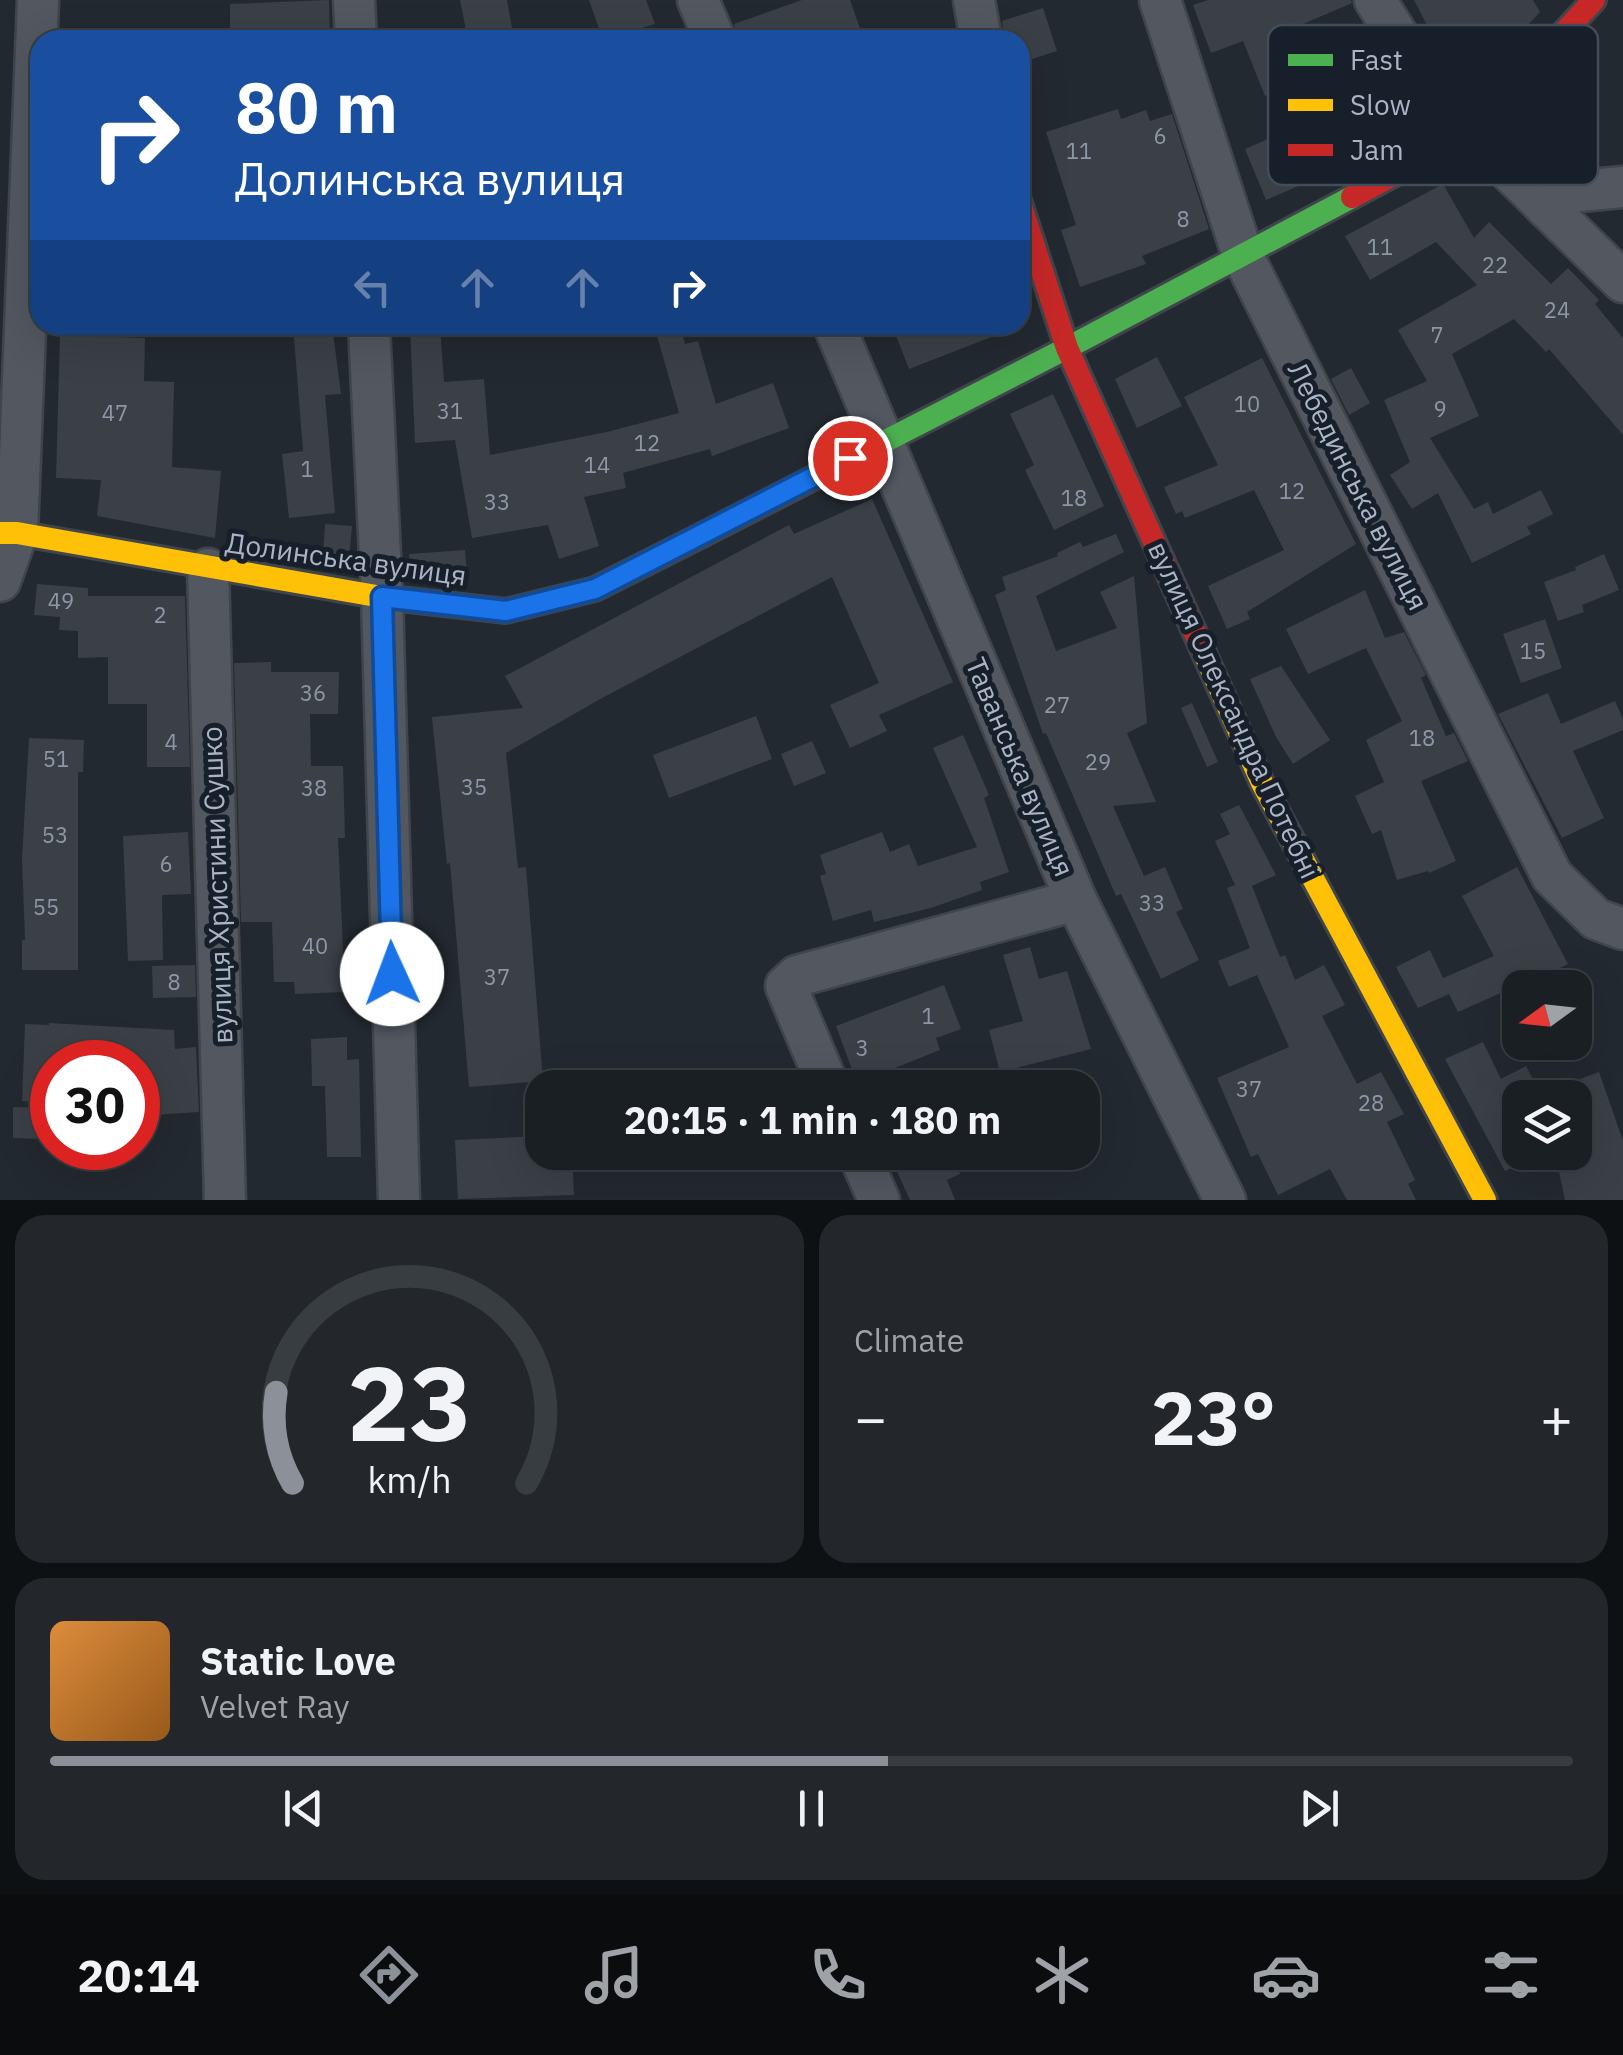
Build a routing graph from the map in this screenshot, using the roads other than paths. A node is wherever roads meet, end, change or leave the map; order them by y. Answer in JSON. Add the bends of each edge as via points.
{"nodes":[{"id":1,"x":38,"y":0,"type":"edge"},
{"id":2,"x":354,"y":0,"type":"edge"},
{"id":3,"x":698,"y":0,"type":"edge"},
{"id":4,"x":974,"y":0,"type":"edge"},
{"id":5,"x":1160,"y":0,"type":"edge"},
{"id":6,"x":1375,"y":0,"type":"edge"},
{"id":7,"x":1594,"y":0,"type":"edge"},
{"id":8,"x":1391,"y":25,"type":"edge"},
{"id":9,"x":1571,"y":25,"type":"edge"},
{"id":10,"x":36,"y":30,"type":"edge"},
{"id":11,"x":356,"y":30,"type":"edge"},
{"id":12,"x":711,"y":30,"type":"edge"},
{"id":13,"x":979,"y":30,"type":"edge"},
{"id":14,"x":30,"y":142,"type":"edge"},
{"id":15,"x":1375,"y":185,"type":"edge"},
{"id":16,"x":1523,"y":185,"type":"edge"},
{"id":17,"x":1623,"y":188,"type":"edge"},
{"id":18,"x":1546,"y":207,"type":"junction"},
{"id":19,"x":1030,"y":234,"type":"edge"},
{"id":20,"x":1243,"y":256,"type":"junction"},
{"id":21,"x":1623,"y":282,"type":"edge"},
{"id":22,"x":369,"y":335,"type":"edge"},
{"id":23,"x":838,"y":335,"type":"edge"},
{"id":24,"x":1067,"y":348,"type":"junction"},
{"id":25,"x":882,"y":442,"type":"junction"},
{"id":26,"x":8,"y":533,"type":"edge"},
{"id":27,"x":208,"y":570,"type":"junction"},
{"id":28,"x":0,"y":581,"type":"edge"},
{"id":29,"x":382,"y":597,"type":"junction"},
{"id":30,"x":1076,"y":900,"type":"junction"},
{"id":31,"x":1623,"y":929,"type":"edge"},
{"id":32,"x":821,"y":1070,"type":"edge"},
{"id":33,"x":866,"y":1170,"type":"edge"},
{"id":34,"x":225,"y":1200,"type":"edge"},
{"id":35,"x":398,"y":1200,"type":"edge"},
{"id":36,"x":879,"y":1200,"type":"edge"},
{"id":37,"x":1225,"y":1200,"type":"edge"},
{"id":38,"x":1485,"y":1200,"type":"edge"}],
"edges":[{"from":1,"to":10,"type":"street"},
{"from":2,"to":11,"type":"street"},
{"from":3,"to":12,"type":"street"},
{"from":4,"to":13,"type":"street"},
{"from":5,"to":20,"type":"street","name":"Лебединська вулиця"},
{"from":6,"to":8,"type":"street"},
{"from":7,"to":9,"type":"street","name":"Долинська вулиця"},
{"from":14,"to":26,"type":"street"},
{"from":15,"to":20,"type":"street","name":"Долинська вулиця"},
{"from":16,"to":18,"type":"street"},
{"from":17,"to":18,"type":"street","via":[[1570,192]]},
{"from":18,"to":21,"type":"street"},
{"from":19,"to":24,"type":"street","name":"вулиця Олександра Потебні"},
{"from":20,"to":24,"type":"street","name":"Долинська вулиця"},
{"from":20,"to":31,"type":"street","name":"Лебединська вулиця","via":[[1552,876],[1596,919]]},
{"from":22,"to":29,"type":"street"},
{"from":23,"to":25,"type":"street","name":"Таванська вулиця"},
{"from":24,"to":25,"type":"street","name":"Долинська вулиця"},
{"from":24,"to":38,"type":"street","name":"вулиця Олександра Потебні","via":[[1262,783]]},
{"from":25,"to":29,"type":"street","name":"Долинська вулиця","via":[[595,589],[506,611]]},
{"from":25,"to":30,"type":"street","name":"Таванська вулиця"},
{"from":26,"to":27,"type":"street","name":"Долинська вулиця"},
{"from":26,"to":28,"type":"street"},
{"from":27,"to":29,"type":"street","name":"Долинська вулиця"},
{"from":27,"to":34,"type":"street","name":"вулиця Христини Сушко"},
{"from":29,"to":35,"type":"street"},
{"from":30,"to":32,"type":"street","via":[[796,976],[786,986]]},
{"from":30,"to":37,"type":"street","name":"Таванська вулиця"},
{"from":33,"to":36,"type":"street"}]}
